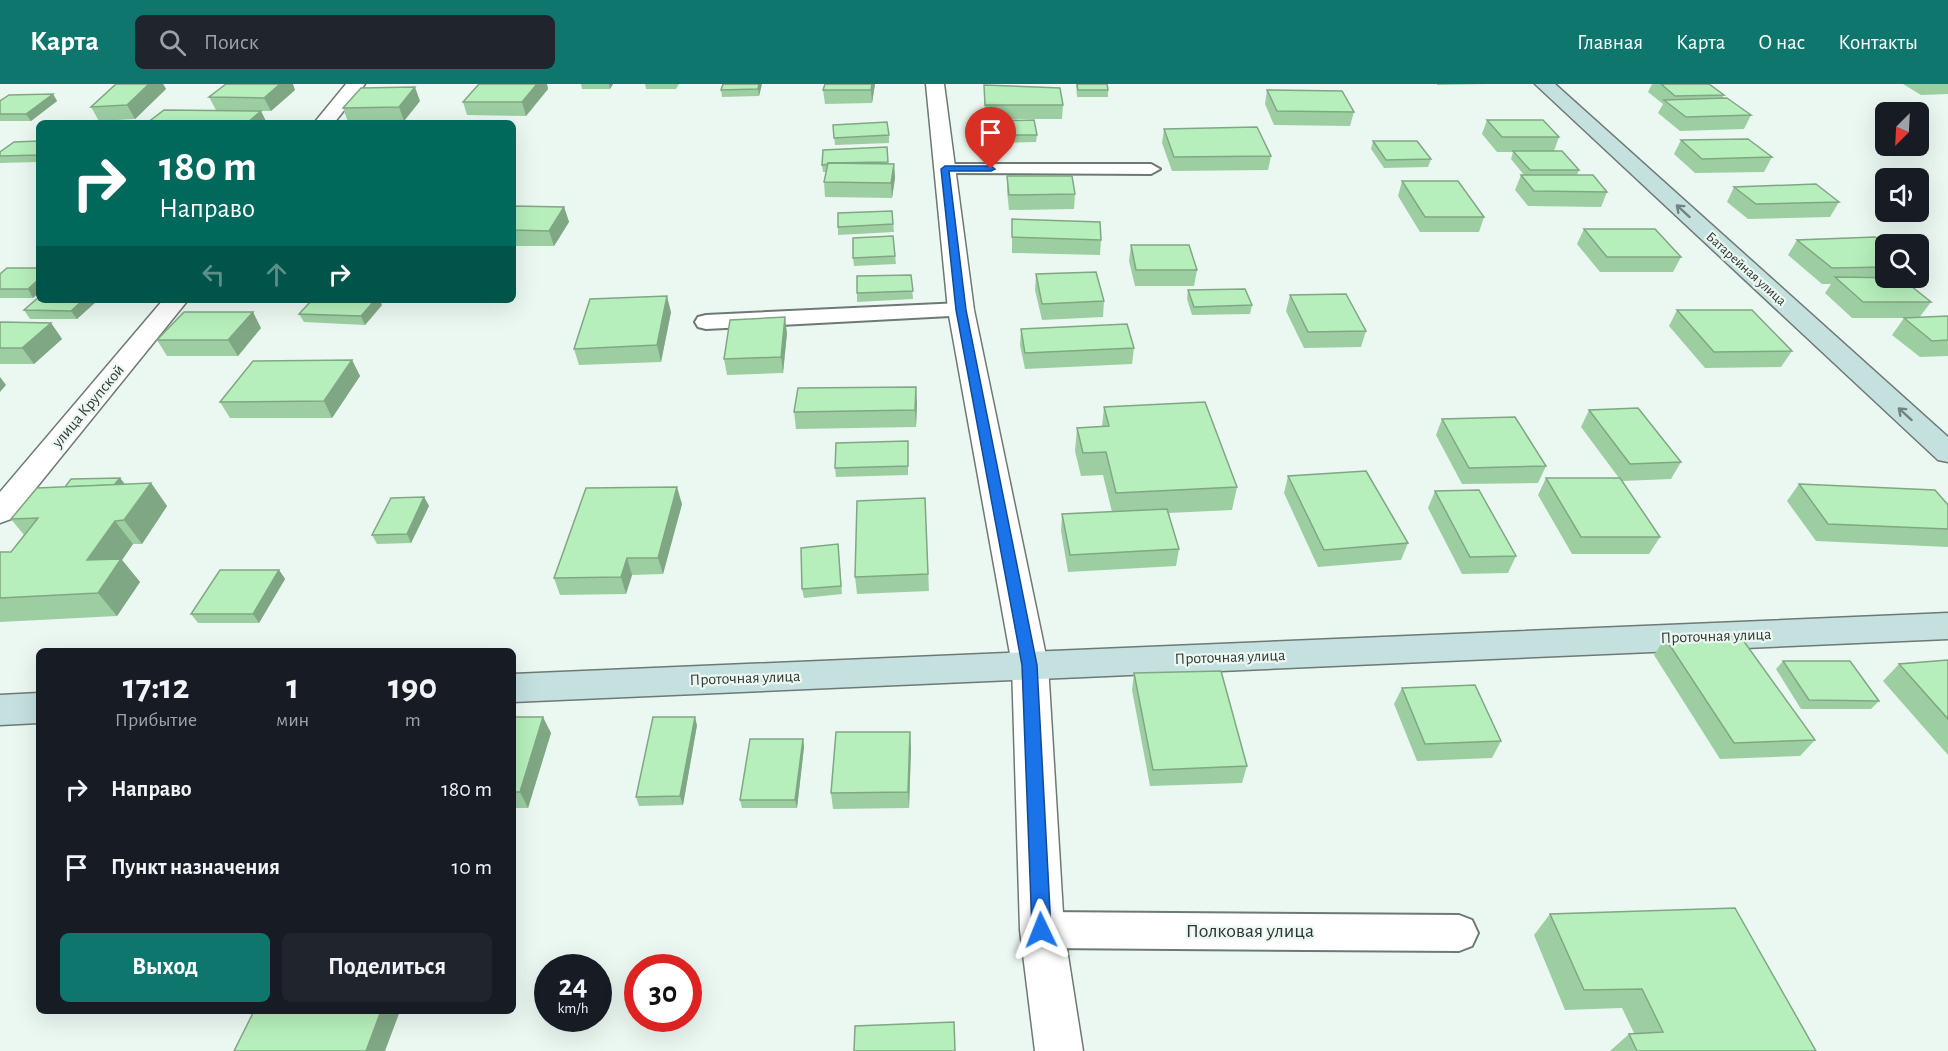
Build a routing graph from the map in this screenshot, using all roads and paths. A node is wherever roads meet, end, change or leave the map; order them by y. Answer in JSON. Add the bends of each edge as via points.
{"nodes":[{"id":1,"x":356,"y":84,"type":"edge"},
{"id":2,"x":935,"y":84,"type":"edge"},
{"id":3,"x":1544,"y":84,"type":"edge"},
{"id":4,"x":326,"y":120,"type":"edge"},
{"id":5,"x":945,"y":169,"type":"junction"},
{"id":6,"x":1151,"y":169,"type":"dead end"},
{"id":7,"x":174,"y":303,"type":"edge"},
{"id":8,"x":961,"y":310,"type":"junction"},
{"id":9,"x":706,"y":321,"type":"dead end"},
{"id":10,"x":1948,"y":453,"type":"edge"},
{"id":11,"x":0,"y":512,"type":"edge"},
{"id":12,"x":1948,"y":626,"type":"edge"},
{"id":13,"x":1030,"y":665,"type":"junction"},
{"id":14,"x":516,"y":688,"type":"edge"},
{"id":15,"x":36,"y":708,"type":"edge"},
{"id":16,"x":0,"y":710,"type":"edge"},
{"id":17,"x":1041,"y":930,"type":"junction"},
{"id":18,"x":1459,"y":933,"type":"dead end"},
{"id":19,"x":1059,"y":1051,"type":"edge"}],
"edges":[{"from":1,"to":4,"type":"street"},
{"from":2,"to":5,"type":"street"},
{"from":10,"to":3,"type":"street","name":"Батарейная улица","one_way":true},
{"from":5,"to":6,"type":"lane"},
{"from":5,"to":8,"type":"street"},
{"from":7,"to":11,"type":"street","name":"улица Крупской"},
{"from":8,"to":9,"type":"lane"},
{"from":8,"to":13,"type":"street"},
{"from":12,"to":13,"type":"street","name":"Проточная улица"},
{"from":13,"to":14,"type":"street","name":"Проточная улица"},
{"from":13,"to":17,"type":"street"},
{"from":15,"to":16,"type":"street"},
{"from":17,"to":18,"type":"lane","name":"Полковая улица"},
{"from":17,"to":19,"type":"street"}]}
